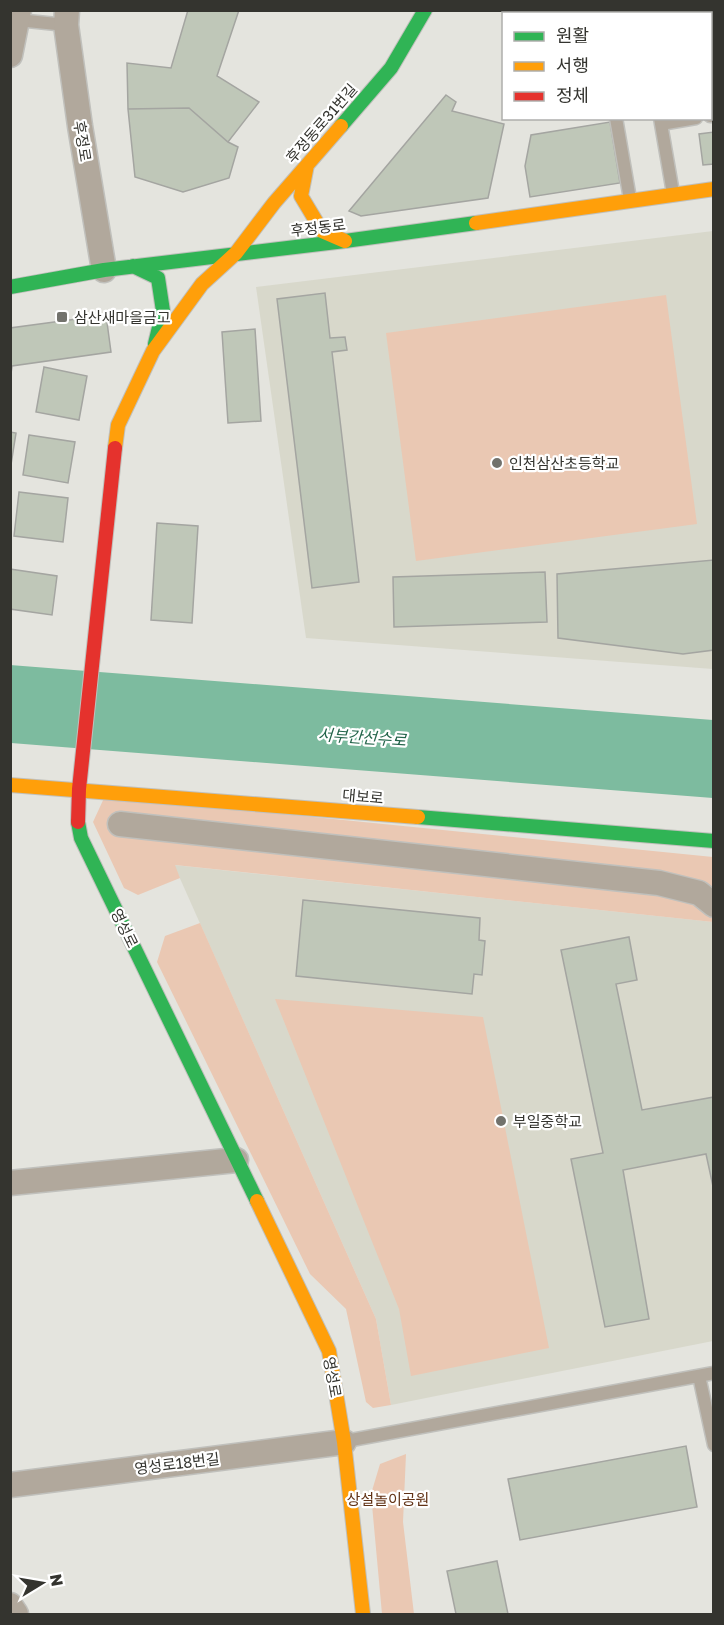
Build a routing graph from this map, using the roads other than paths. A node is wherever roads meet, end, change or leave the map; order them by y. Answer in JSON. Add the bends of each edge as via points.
{"nodes":[{"id":1,"x":425,"y":10,"type":"edge"},
{"id":2,"x":18,"y":15,"type":"edge"},
{"id":3,"x":66,"y":18,"type":"edge"},
{"id":4,"x":10,"y":55,"type":"edge"},
{"id":5,"x":616,"y":120,"type":"edge"},
{"id":6,"x":661,"y":121,"type":"edge"},
{"id":7,"x":307,"y":165,"type":"junction"},
{"id":8,"x":714,"y":189,"type":"edge"},
{"id":9,"x":673,"y":194,"type":"junction"},
{"id":10,"x":630,"y":200,"type":"junction"},
{"id":11,"x":345,"y":241,"type":"junction"},
{"id":12,"x":236,"y":253,"type":"junction"},
{"id":13,"x":133,"y":266,"type":"junction"},
{"id":14,"x":104,"y":270,"type":"junction"},
{"id":15,"x":10,"y":287,"type":"edge"},
{"id":16,"x":153,"y":351,"type":"junction"},
{"id":17,"x":10,"y":785,"type":"edge"},
{"id":18,"x":79,"y":789,"type":"junction"},
{"id":19,"x":120,"y":824,"type":"dead end"},
{"id":20,"x":713,"y":843,"type":"edge"},
{"id":21,"x":714,"y":905,"type":"edge"},
{"id":22,"x":236,"y":1160,"type":"junction"},
{"id":23,"x":10,"y":1183,"type":"edge"},
{"id":24,"x":714,"y":1373,"type":"edge"},
{"id":25,"x":699,"y":1376,"type":"junction"},
{"id":26,"x":345,"y":1442,"type":"junction"},
{"id":27,"x":714,"y":1445,"type":"edge"},
{"id":28,"x":10,"y":1485,"type":"edge"},
{"id":29,"x":10,"y":1605,"type":"edge"},
{"id":30,"x":16,"y":1614,"type":"edge"},
{"id":31,"x":363,"y":1614,"type":"edge"}],
"edges":[{"from":1,"to":7,"type":"street","name":"후정동로31번길","via":[[391,68]]},
{"from":2,"to":3,"type":"lane"},
{"from":2,"to":4,"type":"street"},
{"from":3,"to":14,"type":"street","name":"후정로"},
{"from":5,"to":10,"type":"lane"},
{"from":6,"to":9,"type":"lane"},
{"from":7,"to":11,"type":"street","via":[[301,196],[322,231]]},
{"from":7,"to":12,"type":"street","name":"후정동로31번길"},
{"from":8,"to":9,"type":"street","name":"후정동로"},
{"from":9,"to":10,"type":"street","name":"후정동로"},
{"from":10,"to":11,"type":"street","name":"후정동로"},
{"from":11,"to":12,"type":"street","name":"후정동로"},
{"from":12,"to":13,"type":"street","name":"후정동로"},
{"from":12,"to":16,"type":"street","name":"후정동로31번길","via":[[202,284]]},
{"from":13,"to":14,"type":"street","name":"후정동로"},
{"from":13,"to":16,"type":"street","via":[[158,278],[163,311]]},
{"from":14,"to":15,"type":"street","name":"후정동로"},
{"from":16,"to":18,"type":"street","name":"영성로","via":[[118,425]]},
{"from":17,"to":18,"type":"street","name":"대보로"},
{"from":18,"to":20,"type":"street","name":"대보로"},
{"from":18,"to":22,"type":"street","name":"영성로","via":[[81,838]]},
{"from":19,"to":21,"type":"street","via":[[659,883],[699,893]]},
{"from":22,"to":23,"type":"street"},
{"from":22,"to":26,"type":"street","name":"영성로","via":[[329,1351]]},
{"from":24,"to":25,"type":"lane"},
{"from":25,"to":26,"type":"lane"},
{"from":25,"to":27,"type":"lane"},
{"from":26,"to":28,"type":"street","name":"영성로18번길"},
{"from":26,"to":31,"type":"street","name":"영성로"},
{"from":29,"to":30,"type":"street"}]}
